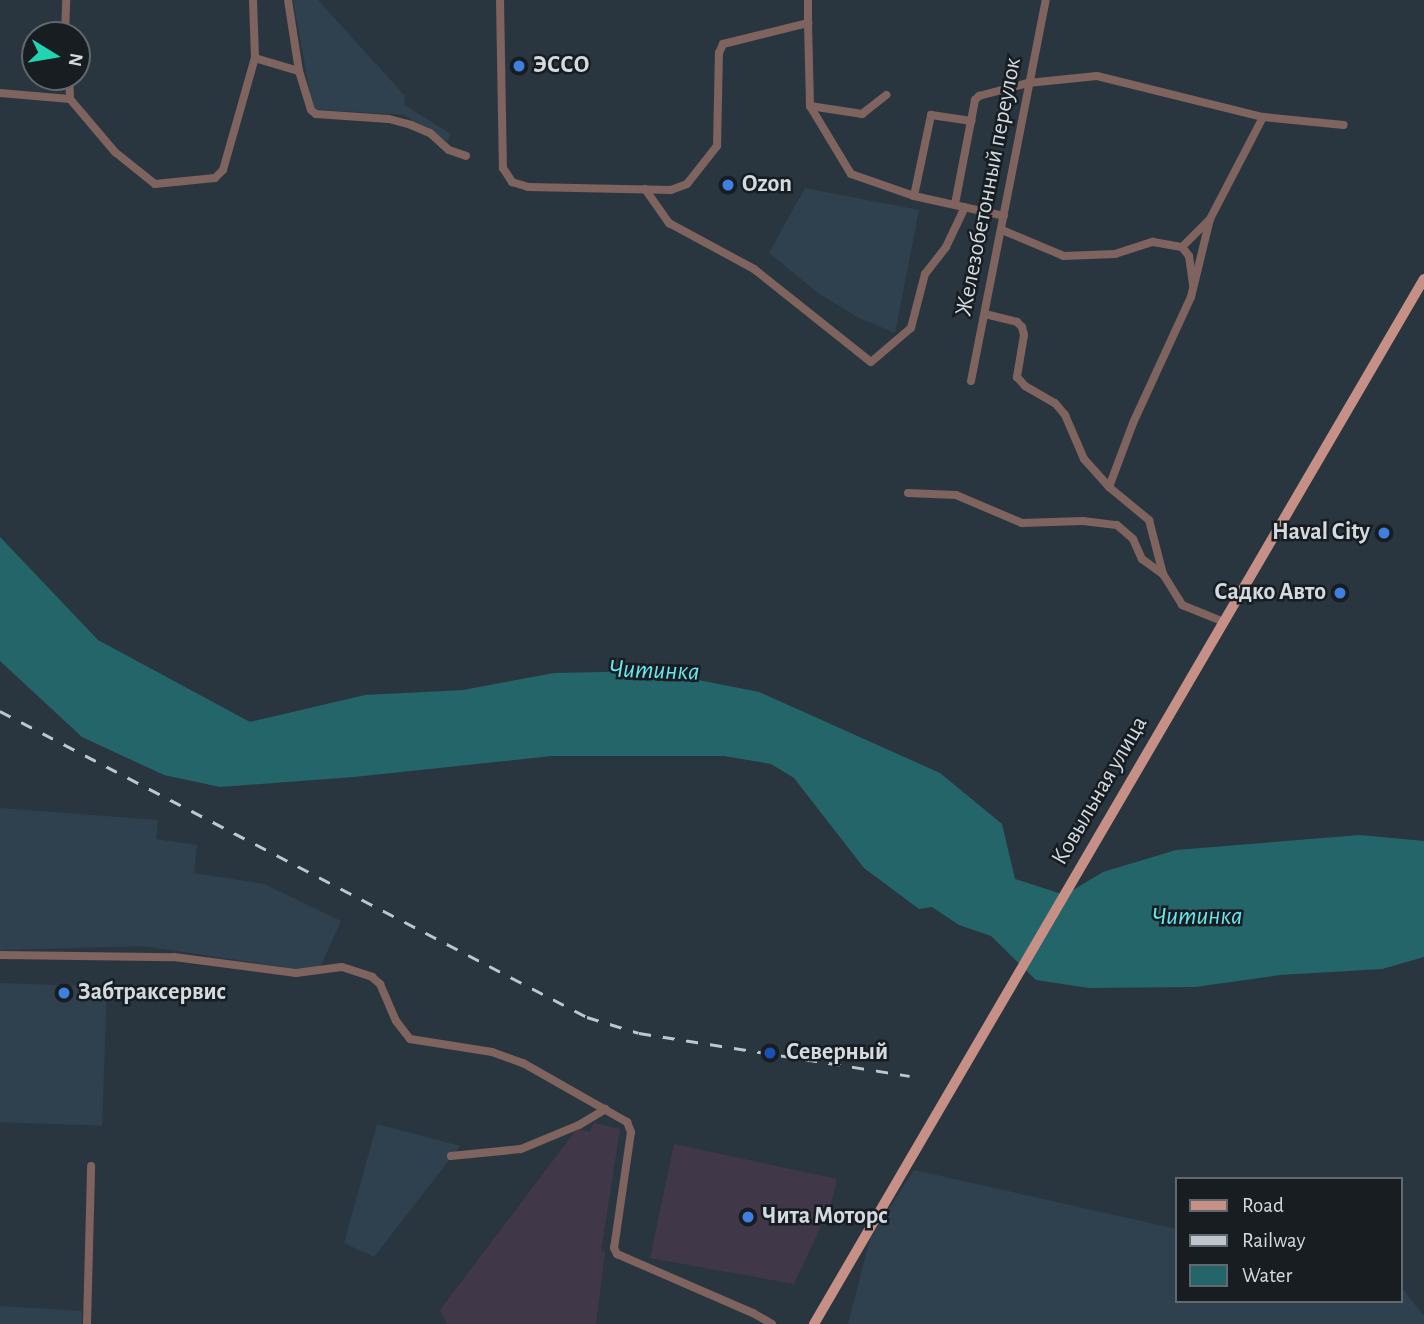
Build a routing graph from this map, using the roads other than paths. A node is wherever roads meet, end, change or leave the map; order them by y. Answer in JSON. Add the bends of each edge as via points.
{"nodes":[{"id":1,"x":66,"y":0,"type":"edge"},
{"id":2,"x":253,"y":0,"type":"edge"},
{"id":3,"x":288,"y":0,"type":"edge"},
{"id":4,"x":500,"y":0,"type":"edge"},
{"id":5,"x":808,"y":0,"type":"edge"},
{"id":6,"x":1045,"y":0,"type":"edge"},
{"id":7,"x":65,"y":21,"type":"edge"},
{"id":8,"x":808,"y":23,"type":"junction"},
{"id":9,"x":254,"y":58,"type":"junction"},
{"id":10,"x":299,"y":71,"type":"junction"},
{"id":11,"x":1028,"y":83,"type":"junction"},
{"id":12,"x":70,"y":91,"type":"edge"},
{"id":13,"x":0,"y":93,"type":"edge"},
{"id":14,"x":886,"y":95,"type":"dead end"},
{"id":15,"x":70,"y":99,"type":"junction"},
{"id":16,"x":810,"y":107,"type":"junction"},
{"id":17,"x":1264,"y":117,"type":"junction"},
{"id":18,"x":972,"y":121,"type":"junction"},
{"id":19,"x":1343,"y":125,"type":"dead end"},
{"id":20,"x":466,"y":156,"type":"dead end"},
{"id":21,"x":645,"y":189,"type":"junction"},
{"id":22,"x":914,"y":196,"type":"junction"},
{"id":23,"x":956,"y":204,"type":"junction"},
{"id":24,"x":965,"y":207,"type":"junction"},
{"id":25,"x":1004,"y":216,"type":"junction"},
{"id":26,"x":1210,"y":219,"type":"junction"},
{"id":27,"x":1002,"y":230,"type":"junction"},
{"id":28,"x":1182,"y":247,"type":"junction"},
{"id":29,"x":1424,"y":279,"type":"edge"},
{"id":30,"x":1194,"y":289,"type":"junction"},
{"id":31,"x":985,"y":314,"type":"junction"},
{"id":32,"x":971,"y":381,"type":"dead end"},
{"id":33,"x":1109,"y":487,"type":"junction"},
{"id":34,"x":908,"y":493,"type":"dead end"},
{"id":35,"x":1163,"y":574,"type":"junction"},
{"id":36,"x":1224,"y":622,"type":"junction"},
{"id":37,"x":0,"y":955,"type":"edge"},
{"id":38,"x":606,"y":1109,"type":"junction"},
{"id":39,"x":451,"y":1156,"type":"dead end"},
{"id":40,"x":91,"y":1166,"type":"dead end"},
{"id":41,"x":87,"y":1324,"type":"edge"},
{"id":42,"x":772,"y":1324,"type":"edge"},
{"id":43,"x":814,"y":1324,"type":"edge"}],
"edges":[{"from":1,"to":7,"type":"street"},
{"from":2,"to":9,"type":"street"},
{"from":3,"to":10,"type":"street"},
{"from":4,"to":21,"type":"street","via":[[503,168],[512,182],[528,187]]},
{"from":5,"to":8,"type":"street"},
{"from":6,"to":11,"type":"street","name":"Железобетонный переулок"},
{"from":8,"to":16,"type":"street"},
{"from":8,"to":21,"type":"street","via":[[723,44],[717,146],[687,184],[671,190]]},
{"from":9,"to":10,"type":"street"},
{"from":9,"to":15,"type":"street","via":[[219,176],[161,186],[149,181],[115,152]]},
{"from":10,"to":20,"type":"street","via":[[308,105],[316,114],[411,125]]},
{"from":11,"to":17,"type":"street","via":[[1097,76]]},
{"from":11,"to":18,"type":"street","via":[[979,96]]},
{"from":11,"to":25,"type":"street","name":"Железобетонный переулок"},
{"from":12,"to":15,"type":"street"},
{"from":13,"to":15,"type":"street"},
{"from":14,"to":16,"type":"street","via":[[862,114]]},
{"from":16,"to":22,"type":"street","via":[[851,174]]},
{"from":17,"to":19,"type":"street"},
{"from":17,"to":26,"type":"street"},
{"from":18,"to":22,"type":"street","via":[[931,115]]},
{"from":18,"to":23,"type":"street"},
{"from":21,"to":24,"type":"street","via":[[669,223],[754,269],[871,362],[911,328],[925,274],[946,247]]},
{"from":22,"to":23,"type":"street"},
{"from":23,"to":24,"type":"street"},
{"from":24,"to":25,"type":"street"},
{"from":25,"to":27,"type":"street","name":"Железобетонный переулок"},
{"from":26,"to":28,"type":"street"},
{"from":26,"to":30,"type":"street"},
{"from":27,"to":28,"type":"street","via":[[1064,257],[1115,254],[1153,242]]},
{"from":27,"to":31,"type":"street","name":"Железобетонный переулок"},
{"from":28,"to":30,"type":"street","via":[[1189,257]]},
{"from":29,"to":36,"type":"main road","name":"Ковыльная улица"},
{"from":30,"to":33,"type":"street"},
{"from":31,"to":32,"type":"street","name":"Железобетонный переулок"},
{"from":31,"to":33,"type":"street","via":[[1022,327],[1017,377],[1055,403],[1084,459]]},
{"from":33,"to":35,"type":"street","via":[[1149,520]]},
{"from":34,"to":35,"type":"street","via":[[956,495],[1022,523],[1117,525],[1133,539],[1142,559]]},
{"from":35,"to":36,"type":"street","via":[[1182,604]]},
{"from":36,"to":43,"type":"main road","name":"Ковыльная улица"},
{"from":37,"to":38,"type":"street","via":[[174,957],[296,973],[342,967],[380,984],[396,1021],[411,1039],[512,1059]]},
{"from":38,"to":39,"type":"street","via":[[522,1149]]},
{"from":38,"to":42,"type":"street","via":[[627,1122],[631,1132],[614,1248],[617,1254]]},
{"from":40,"to":41,"type":"street"}]}
